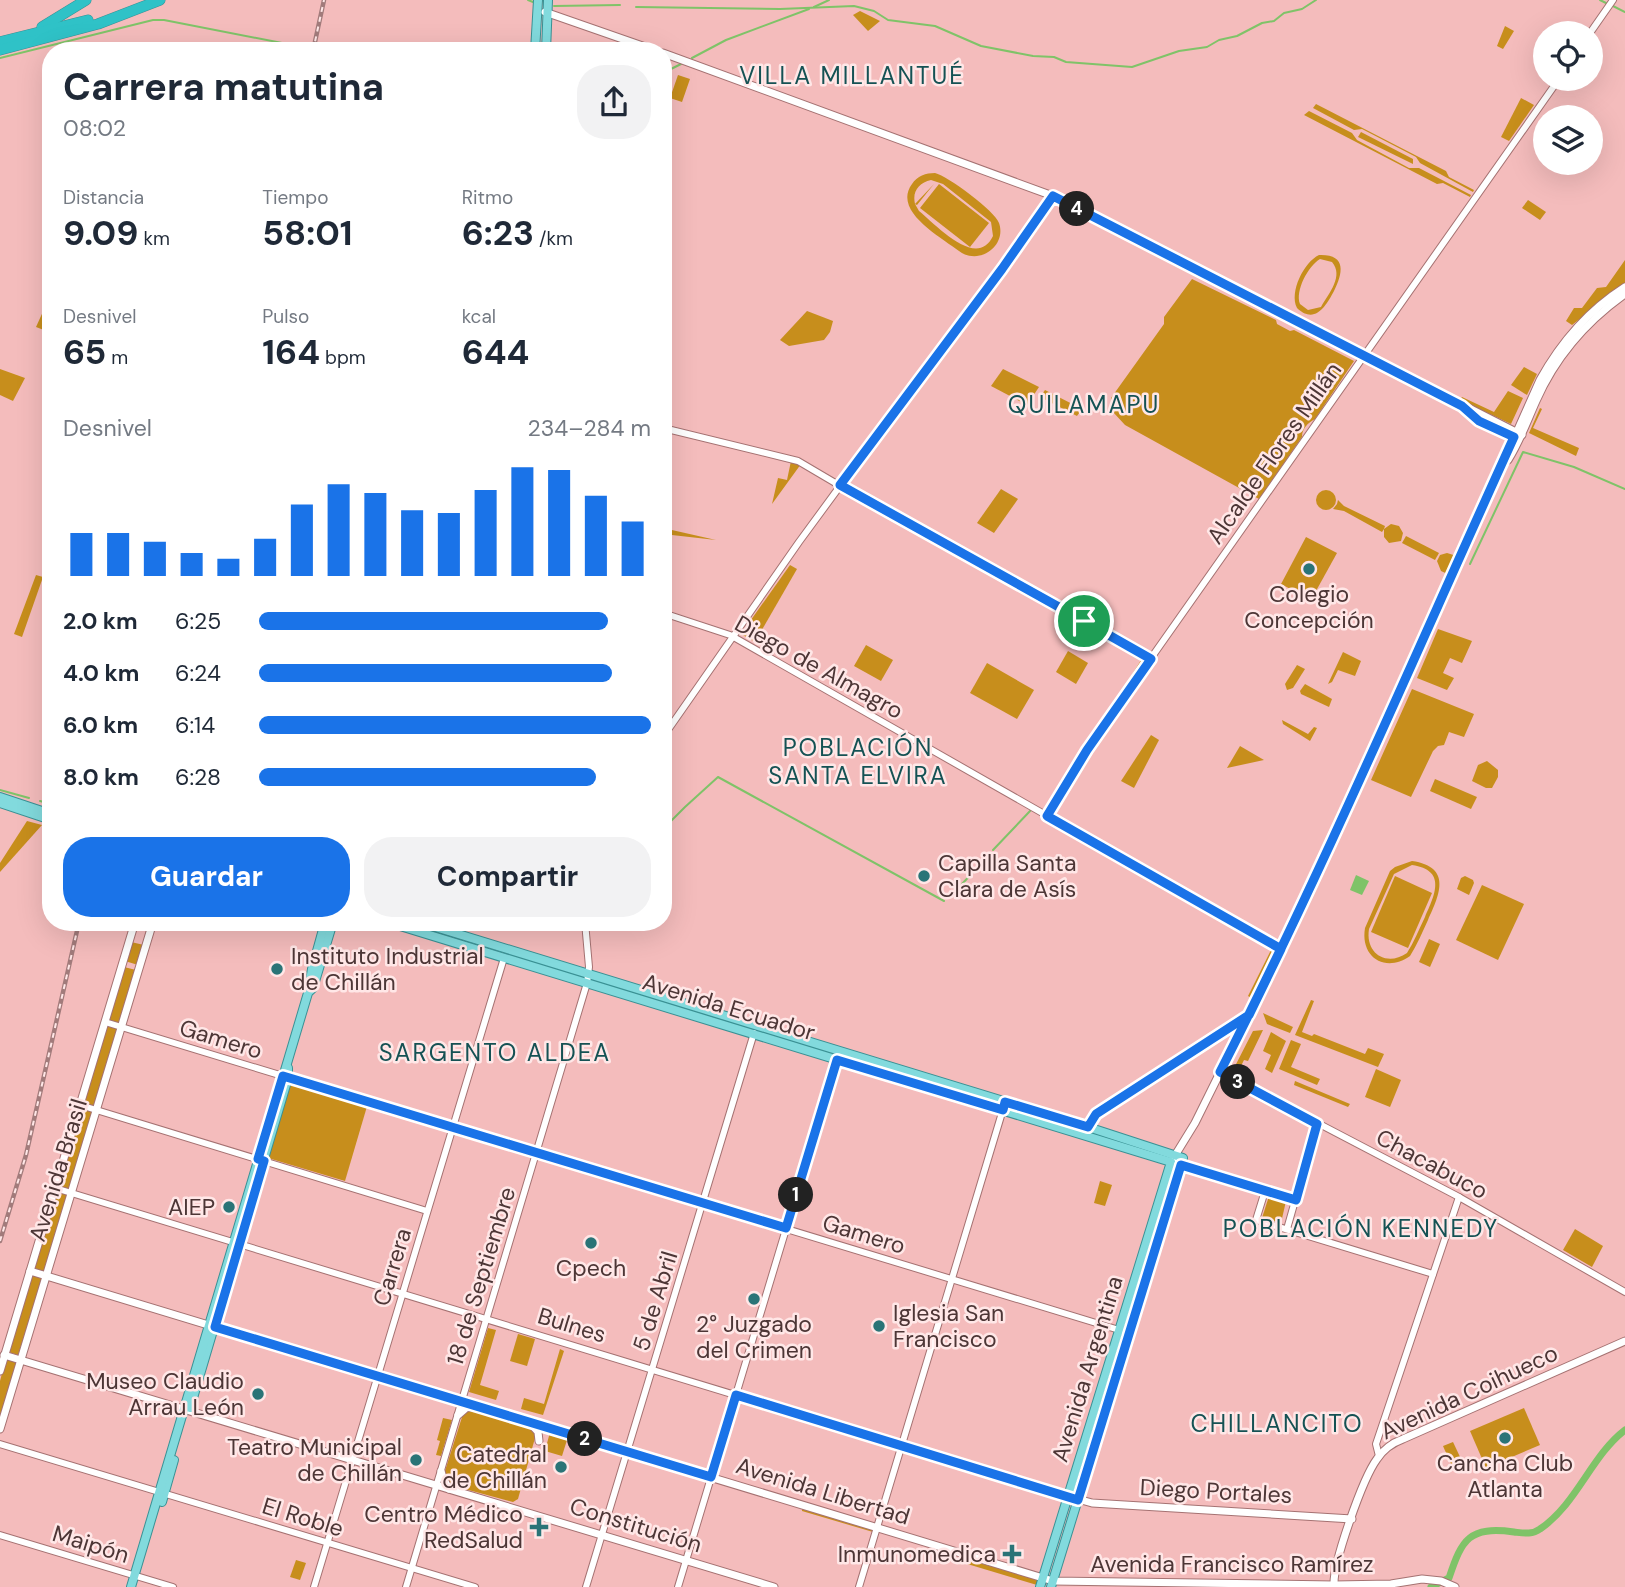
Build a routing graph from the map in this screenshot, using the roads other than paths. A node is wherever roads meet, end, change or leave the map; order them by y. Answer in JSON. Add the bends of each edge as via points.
{"nodes":[{"id":1,"x":86,"y":0,"type":"edge"},
{"id":2,"x":145,"y":0,"type":"edge"},
{"id":3,"x":160,"y":0,"type":"edge"},
{"id":4,"x":538,"y":0,"type":"edge"},
{"id":5,"x":548,"y":0,"type":"edge"},
{"id":6,"x":1613,"y":0,"type":"edge"},
{"id":7,"x":537,"y":11,"type":"junction"},
{"id":8,"x":548,"y":12,"type":"junction"},
{"id":9,"x":1598,"y":21,"type":"edge"},
{"id":10,"x":19,"y":37,"type":"junction"},
{"id":11,"x":0,"y":42,"type":"edge"},
{"id":12,"x":536,"y":42,"type":"edge"},
{"id":13,"x":546,"y":42,"type":"edge"},
{"id":14,"x":632,"y":42,"type":"edge"},
{"id":15,"x":0,"y":50,"type":"edge"},
{"id":16,"x":672,"y":56,"type":"edge"},
{"id":17,"x":1551,"y":91,"type":"edge"},
{"id":18,"x":1053,"y":196,"type":"junction"},
{"id":19,"x":1625,"y":287,"type":"edge"},
{"id":20,"x":1625,"y":294,"type":"edge"},
{"id":21,"x":1364,"y":356,"type":"junction"},
{"id":22,"x":672,"y":430,"type":"edge"},
{"id":23,"x":1518,"y":436,"type":"junction"},
{"id":24,"x":840,"y":485,"type":"junction"},
{"id":25,"x":672,"y":616,"type":"edge"},
{"id":26,"x":733,"y":637,"type":"junction"},
{"id":27,"x":1151,"y":659,"type":"junction"},
{"id":28,"x":672,"y":724,"type":"edge"},
{"id":29,"x":0,"y":797,"type":"edge"},
{"id":30,"x":0,"y":803,"type":"edge"},
{"id":31,"x":42,"y":811,"type":"edge"},
{"id":32,"x":1047,"y":816,"type":"junction"},
{"id":33,"x":42,"y":817,"type":"edge"},
{"id":34,"x":132,"y":931,"type":"edge"},
{"id":35,"x":150,"y":931,"type":"edge"},
{"id":36,"x":323,"y":931,"type":"edge"},
{"id":37,"x":330,"y":931,"type":"edge"},
{"id":38,"x":416,"y":931,"type":"edge"},
{"id":39,"x":448,"y":931,"type":"edge"},
{"id":40,"x":585,"y":931,"type":"edge"},
{"id":41,"x":1281,"y":949,"type":"junction"},
{"id":42,"x":514,"y":952,"type":"junction"},
{"id":43,"x":504,"y":958,"type":"junction"},
{"id":44,"x":123,"y":963,"type":"junction"},
{"id":45,"x":139,"y":968,"type":"junction"},
{"id":46,"x":588,"y":979,"type":"junction"},
{"id":47,"x":308,"y":993,"type":"junction"},
{"id":48,"x":682,"y":1003,"type":"junction"},
{"id":49,"x":670,"y":1009,"type":"junction"},
{"id":50,"x":1249,"y":1015,"type":"junction"},
{"id":51,"x":105,"y":1022,"type":"junction"},
{"id":52,"x":755,"y":1025,"type":"junction"},
{"id":53,"x":122,"y":1027,"type":"junction"},
{"id":54,"x":753,"y":1035,"type":"junction"},
{"id":55,"x":834,"y":1056,"type":"junction"},
{"id":56,"x":1220,"y":1072,"type":"junction"},
{"id":57,"x":286,"y":1077,"type":"junction"},
{"id":58,"x":80,"y":1105,"type":"junction"},
{"id":59,"x":1004,"y":1106,"type":"junction"},
{"id":60,"x":96,"y":1110,"type":"junction"},
{"id":61,"x":1317,"y":1124,"type":"junction"},
{"id":62,"x":1088,"y":1127,"type":"junction"},
{"id":63,"x":452,"y":1128,"type":"junction"},
{"id":64,"x":536,"y":1153,"type":"junction"},
{"id":65,"x":261,"y":1160,"type":"junction"},
{"id":66,"x":1178,"y":1160,"type":"junction"},
{"id":67,"x":55,"y":1188,"type":"junction"},
{"id":68,"x":1265,"y":1191,"type":"junction"},
{"id":69,"x":71,"y":1193,"type":"junction"},
{"id":70,"x":1459,"y":1197,"type":"junction"},
{"id":71,"x":1296,"y":1200,"type":"junction"},
{"id":72,"x":703,"y":1203,"type":"junction"},
{"id":73,"x":427,"y":1211,"type":"junction"},
{"id":74,"x":786,"y":1228,"type":"junction"},
{"id":75,"x":1287,"y":1229,"type":"junction"},
{"id":76,"x":236,"y":1243,"type":"junction"},
{"id":77,"x":30,"y":1271,"type":"junction"},
{"id":78,"x":1433,"y":1274,"type":"junction"},
{"id":79,"x":46,"y":1276,"type":"junction"},
{"id":80,"x":952,"y":1279,"type":"junction"},
{"id":81,"x":1625,"y":1292,"type":"edge"},
{"id":82,"x":402,"y":1294,"type":"junction"},
{"id":83,"x":19,"y":1312,"type":"junction"},
{"id":84,"x":34,"y":1316,"type":"junction"},
{"id":85,"x":486,"y":1320,"type":"junction"},
{"id":86,"x":212,"y":1326,"type":"junction"},
{"id":87,"x":1119,"y":1330,"type":"junction"},
{"id":88,"x":1129,"y":1333,"type":"junction"},
{"id":89,"x":1625,"y":1341,"type":"edge"},
{"id":90,"x":5,"y":1355,"type":"junction"},
{"id":91,"x":21,"y":1360,"type":"junction"},
{"id":92,"x":653,"y":1370,"type":"junction"},
{"id":93,"x":0,"y":1371,"type":"edge"},
{"id":94,"x":377,"y":1376,"type":"junction"},
{"id":95,"x":736,"y":1395,"type":"junction"},
{"id":96,"x":462,"y":1402,"type":"junction"},
{"id":97,"x":476,"y":1406,"type":"junction"},
{"id":98,"x":186,"y":1410,"type":"junction"},
{"id":99,"x":458,"y":1415,"type":"junction"},
{"id":100,"x":530,"y":1422,"type":"junction"},
{"id":101,"x":0,"y":1429,"type":"edge"},
{"id":102,"x":539,"y":1441,"type":"dead end"},
{"id":103,"x":0,"y":1444,"type":"edge"},
{"id":104,"x":902,"y":1446,"type":"junction"},
{"id":105,"x":628,"y":1452,"type":"junction"},
{"id":106,"x":1379,"y":1455,"type":"junction"},
{"id":107,"x":352,"y":1460,"type":"junction"},
{"id":108,"x":441,"y":1471,"type":"junction"},
{"id":109,"x":711,"y":1477,"type":"junction"},
{"id":110,"x":437,"y":1485,"type":"junction"},
{"id":111,"x":450,"y":1489,"type":"junction"},
{"id":112,"x":162,"y":1492,"type":"junction"},
{"id":113,"x":1068,"y":1496,"type":"junction"},
{"id":114,"x":1078,"y":1500,"type":"junction"},
{"id":115,"x":1352,"y":1519,"type":"junction"},
{"id":116,"x":877,"y":1527,"type":"junction"},
{"id":117,"x":0,"y":1535,"type":"edge"},
{"id":118,"x":602,"y":1535,"type":"junction"},
{"id":119,"x":327,"y":1542,"type":"junction"},
{"id":120,"x":686,"y":1560,"type":"junction"},
{"id":121,"x":412,"y":1568,"type":"junction"},
{"id":122,"x":137,"y":1576,"type":"junction"},
{"id":123,"x":1041,"y":1583,"type":"edge"},
{"id":124,"x":1407,"y":1583,"type":"edge"},
{"id":125,"x":1052,"y":1584,"type":"edge"},
{"id":126,"x":1334,"y":1585,"type":"junction"},
{"id":127,"x":1452,"y":1586,"type":"edge"},
{"id":128,"x":131,"y":1587,"type":"edge"},
{"id":129,"x":136,"y":1587,"type":"edge"},
{"id":130,"x":173,"y":1587,"type":"edge"},
{"id":131,"x":314,"y":1587,"type":"edge"},
{"id":132,"x":406,"y":1587,"type":"edge"},
{"id":133,"x":475,"y":1587,"type":"edge"},
{"id":134,"x":586,"y":1587,"type":"edge"},
{"id":135,"x":678,"y":1587,"type":"edge"},
{"id":136,"x":774,"y":1587,"type":"edge"},
{"id":137,"x":859,"y":1587,"type":"edge"}],
"edges":[{"from":1,"to":10,"type":"highway"},
{"from":2,"to":10,"type":"highway","via":[[100,17]]},
{"from":3,"to":15,"type":"highway","via":[[98,24]]},
{"from":4,"to":7,"type":"main road"},
{"from":5,"to":8,"type":"main road"},
{"from":6,"to":9,"type":"street"},
{"from":7,"to":8,"type":"main road"},
{"from":7,"to":12,"type":"main road"},
{"from":8,"to":13,"type":"main road"},
{"from":8,"to":14,"type":"main road"},
{"from":10,"to":11,"type":"highway"},
{"from":16,"to":18,"type":"main road"},
{"from":17,"to":21,"type":"street","name":"Alcalde Flores Millán"},
{"from":18,"to":21,"type":"main road"},
{"from":18,"to":24,"type":"street"},
{"from":19,"to":23,"type":"main road","via":[[1588,316],[1558,351],[1540,380]]},
{"from":20,"to":23,"type":"main road","via":[[1569,347]]},
{"from":21,"to":23,"type":"main road"},
{"from":21,"to":27,"type":"street","name":"Alcalde Flores Millán"},
{"from":22,"to":24,"type":"street","via":[[798,461]]},
{"from":23,"to":41,"type":"main road"},
{"from":24,"to":26,"type":"street"},
{"from":24,"to":27,"type":"street"},
{"from":25,"to":26,"type":"street","name":"Diego de Almagro"},
{"from":26,"to":28,"type":"street"},
{"from":26,"to":32,"type":"street","name":"Diego de Almagro"},
{"from":27,"to":32,"type":"street","name":"Alcalde Flores Millán"},
{"from":29,"to":31,"type":"main road"},
{"from":30,"to":33,"type":"main road"},
{"from":32,"to":41,"type":"street","name":"Diego de Almagro"},
{"from":34,"to":44,"type":"main road","name":"Avenida Brasil"},
{"from":35,"to":45,"type":"main road","name":"Avenida Brasil"},
{"from":36,"to":47,"type":"main road"},
{"from":37,"to":47,"type":"main road"},
{"from":38,"to":43,"type":"main road","name":"Avenida Ecuador"},
{"from":39,"to":42,"type":"main road","name":"Avenida Ecuador"},
{"from":40,"to":46,"type":"street"},
{"from":41,"to":50,"type":"main road"},
{"from":42,"to":43,"type":"main road"},
{"from":42,"to":46,"type":"main road","name":"Avenida Ecuador"},
{"from":43,"to":46,"type":"main road","name":"Avenida Ecuador"},
{"from":43,"to":63,"type":"street","name":"Carrera"},
{"from":44,"to":45,"type":"main road"},
{"from":44,"to":51,"type":"main road","name":"Avenida Brasil"},
{"from":45,"to":53,"type":"main road","name":"Avenida Brasil"},
{"from":46,"to":48,"type":"main road","name":"Avenida Ecuador"},
{"from":46,"to":49,"type":"main road","name":"Avenida Ecuador"},
{"from":46,"to":64,"type":"street","name":"18 de Septiembre"},
{"from":47,"to":57,"type":"main road"},
{"from":48,"to":49,"type":"main road"},
{"from":48,"to":52,"type":"main road","name":"Avenida Ecuador"},
{"from":49,"to":54,"type":"main road","name":"Avenida Ecuador"},
{"from":50,"to":56,"type":"main road"},
{"from":50,"to":62,"type":"street","via":[[1096,1114]]},
{"from":51,"to":53,"type":"street","name":"Gamero"},
{"from":51,"to":58,"type":"main road","name":"Avenida Brasil"},
{"from":52,"to":54,"type":"street","name":"5 de Abril"},
{"from":52,"to":55,"type":"main road","name":"Avenida Ecuador"},
{"from":53,"to":57,"type":"street","name":"Gamero"},
{"from":53,"to":60,"type":"main road","name":"Avenida Brasil"},
{"from":54,"to":55,"type":"main road","name":"Avenida Ecuador"},
{"from":54,"to":72,"type":"street","name":"5 de Abril"},
{"from":55,"to":59,"type":"main road","name":"Avenida Ecuador"},
{"from":55,"to":74,"type":"street"},
{"from":56,"to":61,"type":"street","name":"Chacabuco"},
{"from":56,"to":66,"type":"main road"},
{"from":57,"to":63,"type":"street","name":"Gamero"},
{"from":57,"to":65,"type":"main road"},
{"from":58,"to":60,"type":"street"},
{"from":58,"to":67,"type":"main road","name":"Avenida Brasil"},
{"from":59,"to":62,"type":"main road","name":"Avenida Ecuador"},
{"from":59,"to":66,"type":"main road","name":"Avenida Ecuador"},
{"from":59,"to":80,"type":"street"},
{"from":60,"to":65,"type":"street"},
{"from":60,"to":69,"type":"main road","name":"Avenida Brasil"},
{"from":61,"to":70,"type":"street","name":"Chacabuco"},
{"from":61,"to":71,"type":"street"},
{"from":62,"to":66,"type":"main road","name":"Avenida Ecuador"},
{"from":63,"to":64,"type":"street","name":"Gamero"},
{"from":63,"to":73,"type":"street","name":"Carrera"},
{"from":64,"to":72,"type":"street","name":"Gamero"},
{"from":64,"to":85,"type":"street","name":"18 de Septiembre"},
{"from":65,"to":73,"type":"street"},
{"from":65,"to":76,"type":"main road"},
{"from":66,"to":68,"type":"street"},
{"from":66,"to":87,"type":"main road","name":"Avenida Argentina"},
{"from":66,"to":88,"type":"main road","name":"Avenida Argentina"},
{"from":67,"to":69,"type":"street","name":"Bulnes"},
{"from":67,"to":77,"type":"main road","name":"Avenida Brasil"},
{"from":68,"to":71,"type":"street"},
{"from":68,"to":75,"type":"street","via":[[1256,1220]]},
{"from":69,"to":76,"type":"street","name":"Bulnes"},
{"from":69,"to":79,"type":"main road","name":"Avenida Brasil"},
{"from":70,"to":78,"type":"street"},
{"from":70,"to":81,"type":"street","name":"Chacabuco"},
{"from":71,"to":75,"type":"street"},
{"from":72,"to":74,"type":"street","name":"Gamero"},
{"from":72,"to":92,"type":"street","name":"5 de Abril"},
{"from":73,"to":82,"type":"street","name":"Carrera"},
{"from":74,"to":80,"type":"street","name":"Gamero"},
{"from":74,"to":95,"type":"street"},
{"from":75,"to":78,"type":"street"},
{"from":76,"to":82,"type":"street","name":"Bulnes"},
{"from":76,"to":86,"type":"main road"},
{"from":77,"to":79,"type":"main road","name":"Avenida Libertad"},
{"from":77,"to":83,"type":"main road","name":"Avenida Brasil"},
{"from":78,"to":106,"type":"street","via":[[1376,1444]]},
{"from":79,"to":84,"type":"main road","name":"Avenida Brasil"},
{"from":79,"to":86,"type":"main road","name":"Avenida Libertad"},
{"from":80,"to":87,"type":"street","name":"Gamero"},
{"from":80,"to":104,"type":"street"},
{"from":82,"to":85,"type":"street","name":"Bulnes"},
{"from":82,"to":94,"type":"street","name":"Carrera"},
{"from":83,"to":84,"type":"main road"},
{"from":83,"to":90,"type":"main road","name":"Avenida Brasil"},
{"from":84,"to":91,"type":"main road","name":"Avenida Brasil"},
{"from":85,"to":92,"type":"street","name":"Bulnes"},
{"from":85,"to":96,"type":"street","name":"18 de Septiembre"},
{"from":86,"to":94,"type":"main road","name":"Avenida Libertad"},
{"from":86,"to":98,"type":"main road"},
{"from":87,"to":88,"type":"street","name":"Gamero"},
{"from":87,"to":113,"type":"main road","name":"Avenida Argentina"},
{"from":88,"to":114,"type":"main road","name":"Avenida Argentina"},
{"from":89,"to":106,"type":"main road","name":"Avenida Coihueco","via":[[1398,1441]]},
{"from":90,"to":91,"type":"main road","name":"Constitución"},
{"from":90,"to":93,"type":"main road","name":"Avenida Brasil"},
{"from":91,"to":98,"type":"main road","name":"Constitución"},
{"from":91,"to":101,"type":"main road","name":"Avenida Brasil"},
{"from":92,"to":95,"type":"street","name":"Bulnes"},
{"from":92,"to":105,"type":"street","name":"5 de Abril"},
{"from":94,"to":96,"type":"main road","name":"Avenida Libertad"},
{"from":94,"to":107,"type":"street","name":"Carrera"},
{"from":95,"to":104,"type":"street","name":"Bulnes"},
{"from":95,"to":109,"type":"street"},
{"from":96,"to":97,"type":"main road","name":"Avenida Libertad"},
{"from":96,"to":99,"type":"street","name":"18 de Septiembre"},
{"from":97,"to":99,"type":"main road"},
{"from":97,"to":100,"type":"main road","name":"Avenida Libertad"},
{"from":98,"to":107,"type":"main road","name":"Constitución"},
{"from":98,"to":112,"type":"main road"},
{"from":99,"to":108,"type":"street","name":"18 de Septiembre"},
{"from":100,"to":102,"type":"main road"},
{"from":100,"to":105,"type":"main road","name":"Avenida Libertad"},
{"from":103,"to":112,"type":"street","name":"El Roble"},
{"from":104,"to":113,"type":"street","name":"Bulnes"},
{"from":104,"to":116,"type":"street"},
{"from":105,"to":109,"type":"main road","name":"Avenida Libertad"},
{"from":105,"to":118,"type":"street","name":"5 de Abril"},
{"from":106,"to":115,"type":"main road","name":"Avenida Coihueco"},
{"from":107,"to":110,"type":"main road","name":"Constitución"},
{"from":107,"to":119,"type":"street","name":"Carrera"},
{"from":108,"to":110,"type":"street","name":"18 de Septiembre"},
{"from":108,"to":111,"type":"main road"},
{"from":109,"to":116,"type":"main road","name":"Avenida Libertad"},
{"from":109,"to":120,"type":"street"},
{"from":110,"to":111,"type":"main road","name":"Constitución"},
{"from":110,"to":121,"type":"street","name":"18 de Septiembre"},
{"from":111,"to":118,"type":"main road","name":"Constitución"},
{"from":112,"to":119,"type":"street","name":"El Roble"},
{"from":112,"to":122,"type":"main road"},
{"from":113,"to":114,"type":"main road","name":"Bulnes"},
{"from":113,"to":123,"type":"main road","name":"Avenida Argentina"},
{"from":114,"to":115,"type":"main road","name":"Diego Portales"},
{"from":114,"to":125,"type":"main road","name":"Avenida Argentina"},
{"from":115,"to":126,"type":"main road","name":"Avenida Coihueco"},
{"from":116,"to":123,"type":"main road","name":"Avenida Libertad"},
{"from":116,"to":137,"type":"street"},
{"from":117,"to":122,"type":"street","name":"Maipón"},
{"from":118,"to":120,"type":"main road","name":"Constitución"},
{"from":118,"to":134,"type":"street","name":"5 de Abril"},
{"from":119,"to":121,"type":"street","name":"El Roble"},
{"from":119,"to":131,"type":"street","name":"Carrera"},
{"from":120,"to":135,"type":"street"},
{"from":120,"to":136,"type":"main road","name":"Constitución"},
{"from":121,"to":132,"type":"street","name":"18 de Septiembre"},
{"from":121,"to":133,"type":"street","name":"El Roble"},
{"from":122,"to":128,"type":"main road"},
{"from":122,"to":129,"type":"main road"},
{"from":122,"to":130,"type":"street","name":"Maipón"},
{"from":123,"to":125,"type":"main road","name":"Avenida Libertad"},
{"from":124,"to":126,"type":"main road","name":"Avenida Francisco Ramírez"},
{"from":124,"to":127,"type":"main road","name":"Avenida Francisco Ramírez","via":[[1429,1579]]},
{"from":125,"to":126,"type":"main road","name":"Avenida Francisco Ramírez"}]}
